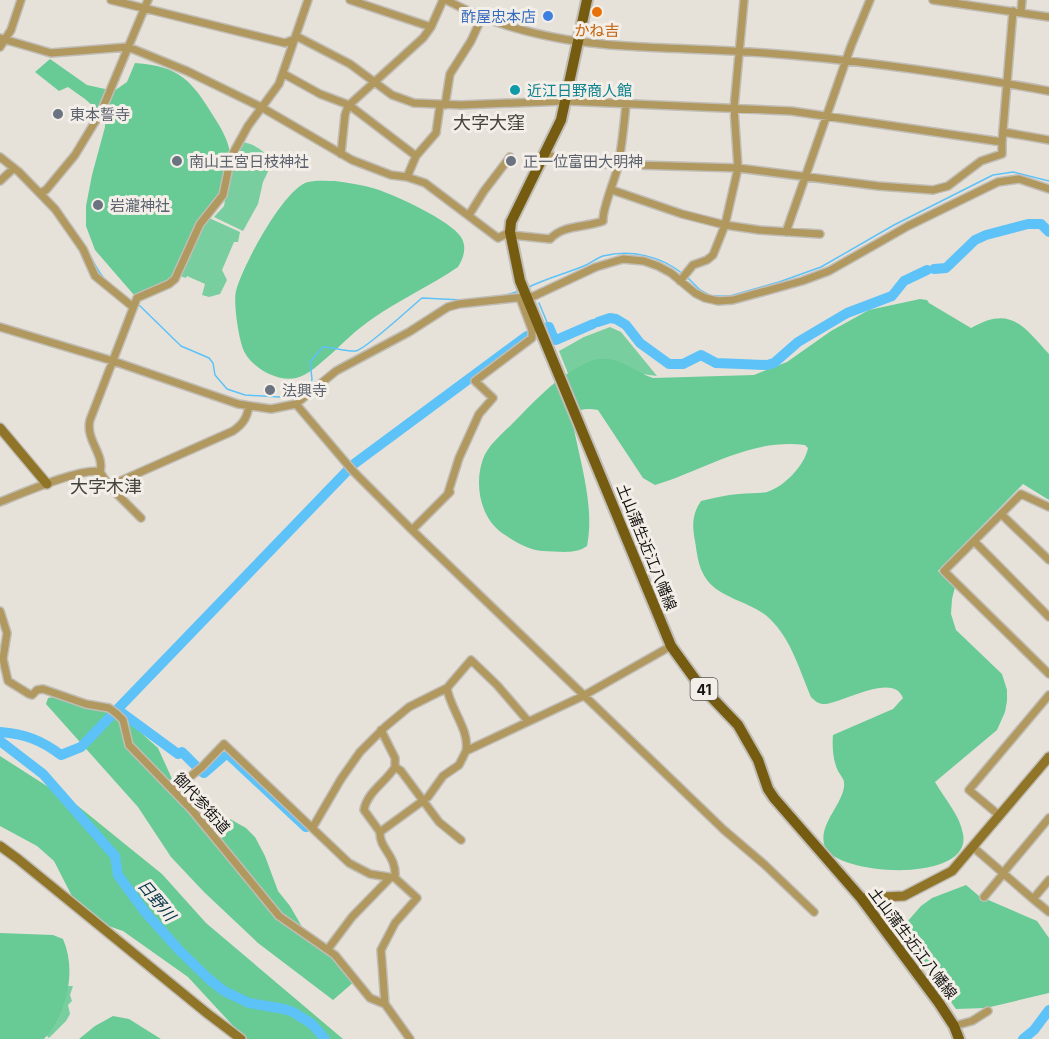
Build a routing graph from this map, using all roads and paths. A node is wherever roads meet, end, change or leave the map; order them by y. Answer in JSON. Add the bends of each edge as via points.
{"nodes":[{"id":1,"x":21,"y":0,"type":"edge"},
{"id":2,"x":111,"y":0,"type":"edge"},
{"id":3,"x":148,"y":0,"type":"edge"},
{"id":4,"x":308,"y":0,"type":"edge"},
{"id":5,"x":350,"y":0,"type":"edge"},
{"id":6,"x":444,"y":0,"type":"edge"},
{"id":7,"x":587,"y":0,"type":"edge"},
{"id":8,"x":744,"y":0,"type":"edge"},
{"id":9,"x":870,"y":0,"type":"edge"},
{"id":10,"x":933,"y":0,"type":"edge"},
{"id":11,"x":1022,"y":0,"type":"edge"},
{"id":12,"x":145,"y":9,"type":"junction"},
{"id":13,"x":1013,"y":11,"type":"junction"},
{"id":14,"x":1021,"y":12,"type":"junction"},
{"id":15,"x":482,"y":17,"type":"junction"},
{"id":16,"x":1049,"y":17,"type":"edge"},
{"id":17,"x":431,"y":27,"type":"junction"},
{"id":18,"x":295,"y":37,"type":"junction"},
{"id":19,"x":2,"y":42,"type":"edge"},
{"id":20,"x":577,"y":43,"type":"junction"},
{"id":21,"x":128,"y":47,"type":"junction"},
{"id":22,"x":739,"y":51,"type":"junction"},
{"id":23,"x":845,"y":62,"type":"junction"},
{"id":24,"x":284,"y":75,"type":"junction"},
{"id":25,"x":374,"y":80,"type":"junction"},
{"id":26,"x":1007,"y":84,"type":"junction"},
{"id":27,"x":1049,"y":91,"type":"edge"},
{"id":28,"x":565,"y":101,"type":"junction"},
{"id":29,"x":349,"y":105,"type":"junction"},
{"id":30,"x":443,"y":105,"type":"junction"},
{"id":31,"x":626,"y":105,"type":"junction"},
{"id":32,"x":261,"y":107,"type":"junction"},
{"id":33,"x":734,"y":108,"type":"junction"},
{"id":34,"x":827,"y":117,"type":"junction"},
{"id":35,"x":1003,"y":132,"type":"junction"},
{"id":36,"x":1049,"y":140,"type":"edge"},
{"id":37,"x":1002,"y":142,"type":"junction"},
{"id":38,"x":341,"y":154,"type":"junction"},
{"id":39,"x":544,"y":155,"type":"junction"},
{"id":40,"x":416,"y":156,"type":"junction"},
{"id":41,"x":510,"y":156,"type":"dead end"},
{"id":42,"x":0,"y":157,"type":"edge"},
{"id":43,"x":618,"y":165,"type":"junction"},
{"id":44,"x":14,"y":168,"type":"junction"},
{"id":45,"x":738,"y":168,"type":"junction"},
{"id":46,"x":804,"y":175,"type":"junction"},
{"id":47,"x":407,"y":177,"type":"junction"},
{"id":48,"x":0,"y":181,"type":"edge"},
{"id":49,"x":1049,"y":189,"type":"edge"},
{"id":50,"x":612,"y":190,"type":"junction"},
{"id":51,"x":40,"y":193,"type":"junction"},
{"id":52,"x":469,"y":215,"type":"junction"},
{"id":53,"x":725,"y":225,"type":"junction"},
{"id":54,"x":786,"y":232,"type":"junction"},
{"id":55,"x":510,"y":233,"type":"junction"},
{"id":56,"x":820,"y":234,"type":"dead end"},
{"id":57,"x":683,"y":278,"type":"junction"},
{"id":58,"x":524,"y":296,"type":"junction"},
{"id":59,"x":135,"y":304,"type":"junction"},
{"id":60,"x":0,"y":327,"type":"edge"},
{"id":61,"x":112,"y":361,"type":"junction"},
{"id":62,"x":296,"y":404,"type":"junction"},
{"id":63,"x":249,"y":406,"type":"junction"},
{"id":64,"x":0,"y":428,"type":"edge"},
{"id":65,"x":100,"y":472,"type":"junction"},
{"id":66,"x":47,"y":484,"type":"junction"},
{"id":67,"x":109,"y":486,"type":"junction"},
{"id":68,"x":0,"y":502,"type":"edge"},
{"id":69,"x":1049,"y":507,"type":"edge"},
{"id":70,"x":1001,"y":514,"type":"junction"},
{"id":71,"x":141,"y":518,"type":"dead end"},
{"id":72,"x":412,"y":530,"type":"junction"},
{"id":73,"x":974,"y":541,"type":"junction"},
{"id":74,"x":1049,"y":560,"type":"edge"},
{"id":75,"x":0,"y":611,"type":"edge"},
{"id":76,"x":1049,"y":617,"type":"edge"},
{"id":77,"x":671,"y":646,"type":"junction"},
{"id":78,"x":1049,"y":674,"type":"edge"},
{"id":79,"x":447,"y":688,"type":"junction"},
{"id":80,"x":1049,"y":695,"type":"edge"},
{"id":81,"x":583,"y":696,"type":"junction"},
{"id":82,"x":528,"y":721,"type":"junction"},
{"id":83,"x":381,"y":730,"type":"junction"},
{"id":84,"x":466,"y":751,"type":"junction"},
{"id":85,"x":1049,"y":757,"type":"edge"},
{"id":86,"x":395,"y":767,"type":"junction"},
{"id":87,"x":174,"y":790,"type":"junction"},
{"id":88,"x":424,"y":801,"type":"junction"},
{"id":89,"x":1000,"y":816,"type":"junction"},
{"id":90,"x":1049,"y":818,"type":"edge"},
{"id":91,"x":313,"y":827,"type":"junction"},
{"id":92,"x":380,"y":832,"type":"junction"},
{"id":93,"x":461,"y":840,"type":"dead end"},
{"id":94,"x":0,"y":846,"type":"edge"},
{"id":95,"x":972,"y":847,"type":"junction"},
{"id":96,"x":1003,"y":873,"type":"junction"},
{"id":97,"x":392,"y":878,"type":"junction"},
{"id":98,"x":1049,"y":880,"type":"edge"},
{"id":99,"x":984,"y":897,"type":"dead end"},
{"id":100,"x":861,"y":898,"type":"junction"},
{"id":101,"x":1034,"y":899,"type":"junction"},
{"id":102,"x":1048,"y":909,"type":"edge"},
{"id":103,"x":814,"y":912,"type":"dead end"},
{"id":104,"x":328,"y":949,"type":"junction"},
{"id":105,"x":385,"y":1004,"type":"junction"},
{"id":106,"x":988,"y":1011,"type":"dead end"},
{"id":107,"x":954,"y":1026,"type":"junction"},
{"id":108,"x":241,"y":1039,"type":"edge"},
{"id":109,"x":410,"y":1039,"type":"edge"},
{"id":110,"x":959,"y":1039,"type":"edge"}],
"edges":[{"from":1,"to":19,"type":"street"},
{"from":2,"to":12,"type":"street"},
{"from":3,"to":12,"type":"street"},
{"from":4,"to":18,"type":"street"},
{"from":5,"to":17,"type":"street"},
{"from":6,"to":15,"type":"street"},
{"from":6,"to":17,"type":"street"},
{"from":7,"to":20,"type":"main road","name":"土山蒲生近江八幡線","number":"41"},
{"from":8,"to":22,"type":"street"},
{"from":9,"to":23,"type":"street"},
{"from":10,"to":13,"type":"street"},
{"from":11,"to":14,"type":"street"},
{"from":12,"to":18,"type":"street","via":[[285,43]]},
{"from":12,"to":21,"type":"street"},
{"from":13,"to":14,"type":"street"},
{"from":13,"to":26,"type":"street"},
{"from":14,"to":16,"type":"street"},
{"from":15,"to":20,"type":"street"},
{"from":15,"to":30,"type":"street","via":[[450,74]]},
{"from":17,"to":25,"type":"street"},
{"from":18,"to":24,"type":"street"},
{"from":18,"to":25,"type":"street"},
{"from":19,"to":21,"type":"street","via":[[51,53]]},
{"from":20,"to":22,"type":"street"},
{"from":20,"to":28,"type":"main road","name":"土山蒲生近江八幡線","number":"41"},
{"from":21,"to":32,"type":"street"},
{"from":21,"to":51,"type":"street","via":[[86,137]]},
{"from":22,"to":23,"type":"street"},
{"from":22,"to":33,"type":"street"},
{"from":23,"to":26,"type":"street"},
{"from":23,"to":34,"type":"street"},
{"from":24,"to":29,"type":"street"},
{"from":24,"to":32,"type":"street"},
{"from":25,"to":29,"type":"street"},
{"from":25,"to":30,"type":"street","via":[[400,99]]},
{"from":26,"to":27,"type":"street"},
{"from":26,"to":35,"type":"street"},
{"from":28,"to":30,"type":"street"},
{"from":28,"to":31,"type":"street"},
{"from":28,"to":39,"type":"main road","name":"土山蒲生近江八幡線","number":"41"},
{"from":29,"to":38,"type":"street"},
{"from":29,"to":40,"type":"street"},
{"from":30,"to":40,"type":"street","via":[[436,133]]},
{"from":31,"to":33,"type":"street"},
{"from":31,"to":43,"type":"street"},
{"from":32,"to":38,"type":"street"},
{"from":32,"to":59,"type":"street","via":[[231,157],[223,195],[200,224],[175,279],[144,294]]},
{"from":33,"to":34,"type":"street"},
{"from":33,"to":45,"type":"street"},
{"from":34,"to":37,"type":"street"},
{"from":34,"to":46,"type":"street"},
{"from":35,"to":36,"type":"street"},
{"from":35,"to":37,"type":"street"},
{"from":37,"to":46,"type":"street","via":[[1002,154],[981,161],[948,186],[933,189]]},
{"from":38,"to":47,"type":"street","via":[[392,175]]},
{"from":39,"to":43,"type":"street"},
{"from":39,"to":55,"type":"main road","name":"土山蒲生近江八幡線","number":"41","via":[[514,213]]},
{"from":40,"to":47,"type":"street"},
{"from":41,"to":52,"type":"street"},
{"from":42,"to":44,"type":"street"},
{"from":43,"to":45,"type":"street"},
{"from":43,"to":50,"type":"street"},
{"from":44,"to":48,"type":"street"},
{"from":44,"to":51,"type":"street"},
{"from":45,"to":46,"type":"street"},
{"from":45,"to":53,"type":"street"},
{"from":46,"to":54,"type":"street"},
{"from":47,"to":52,"type":"street","via":[[425,183]]},
{"from":49,"to":57,"type":"street","via":[[1019,179],[998,182],[908,226],[829,271],[733,300],[718,302],[705,298],[694,293]]},
{"from":50,"to":53,"type":"street"},
{"from":50,"to":55,"type":"street","via":[[603,221],[567,228],[550,239]]},
{"from":51,"to":59,"type":"street","via":[[83,249],[95,276]]},
{"from":52,"to":55,"type":"street","via":[[498,238]]},
{"from":53,"to":54,"type":"street"},
{"from":53,"to":57,"type":"street","via":[[713,255],[693,266]]},
{"from":54,"to":56,"type":"street"},
{"from":55,"to":58,"type":"main road","name":"土山蒲生近江八幡線","number":"41"},
{"from":57,"to":58,"type":"street","via":[[644,261],[623,259]]},
{"from":58,"to":62,"type":"street","via":[[448,308],[336,371]]},
{"from":58,"to":72,"type":"street","via":[[532,338],[475,381],[494,398],[479,414],[448,485],[449,492]]},
{"from":58,"to":77,"type":"main road","name":"土山蒲生近江八幡線","number":"41"},
{"from":59,"to":61,"type":"street"},
{"from":60,"to":61,"type":"street"},
{"from":61,"to":63,"type":"street"},
{"from":61,"to":65,"type":"street","via":[[88,426]]},
{"from":62,"to":63,"type":"street","via":[[271,409]]},
{"from":62,"to":72,"type":"street","via":[[353,471]]},
{"from":63,"to":67,"type":"street","via":[[243,423],[233,431]]},
{"from":64,"to":66,"type":"street"},
{"from":65,"to":66,"type":"street"},
{"from":65,"to":67,"type":"street"},
{"from":66,"to":68,"type":"street"},
{"from":67,"to":71,"type":"street"},
{"from":69,"to":70,"type":"street","via":[[1021,494]]},
{"from":70,"to":73,"type":"street"},
{"from":70,"to":74,"type":"street"},
{"from":72,"to":81,"type":"street"},
{"from":73,"to":76,"type":"street"},
{"from":73,"to":78,"type":"street","via":[[944,571]]},
{"from":75,"to":87,"type":"street","name":"御代参街道","via":[[8,633],[3,659],[8,681],[28,694],[43,689],[115,712],[123,720],[129,745]]},
{"from":77,"to":81,"type":"street"},
{"from":77,"to":100,"type":"main road","name":"土山蒲生近江八幡線","number":"41","via":[[697,682],[738,725],[774,798]]},
{"from":79,"to":82,"type":"street","via":[[471,660]]},
{"from":79,"to":83,"type":"street","via":[[409,707]]},
{"from":79,"to":84,"type":"street","via":[[466,736]]},
{"from":80,"to":89,"type":"street","via":[[969,790]]},
{"from":81,"to":82,"type":"street"},
{"from":81,"to":103,"type":"street"},
{"from":82,"to":84,"type":"street"},
{"from":83,"to":86,"type":"street","via":[[395,758]]},
{"from":83,"to":91,"type":"street","via":[[353,760]]},
{"from":84,"to":88,"type":"street","via":[[459,765],[443,776]]},
{"from":85,"to":89,"type":"street"},
{"from":86,"to":88,"type":"street"},
{"from":86,"to":92,"type":"street","via":[[364,807]]},
{"from":87,"to":91,"type":"street","via":[[224,744]]},
{"from":87,"to":104,"type":"street","name":"御代参街道","via":[[279,916]]},
{"from":88,"to":92,"type":"street"},
{"from":88,"to":93,"type":"street","via":[[443,827]]},
{"from":89,"to":95,"type":"street"},
{"from":90,"to":96,"type":"street"},
{"from":91,"to":97,"type":"street","via":[[349,863],[370,874]]},
{"from":92,"to":97,"type":"street","via":[[395,864]]},
{"from":94,"to":108,"type":"street"},
{"from":95,"to":96,"type":"street"},
{"from":95,"to":100,"type":"street","via":[[952,871],[904,896]]},
{"from":96,"to":99,"type":"street"},
{"from":96,"to":101,"type":"street"},
{"from":97,"to":104,"type":"street","via":[[352,917]]},
{"from":97,"to":105,"type":"street","via":[[417,898],[395,923],[381,950]]},
{"from":98,"to":101,"type":"street"},
{"from":100,"to":107,"type":"main road","name":"土山蒲生近江八幡線","number":"41"},
{"from":101,"to":102,"type":"street"},
{"from":104,"to":105,"type":"street","name":"御代参街道","via":[[370,998]]},
{"from":105,"to":109,"type":"street","name":"御代参街道"},
{"from":106,"to":107,"type":"street"},
{"from":107,"to":110,"type":"main road","name":"土山蒲生近江八幡線","number":"41"}]}
